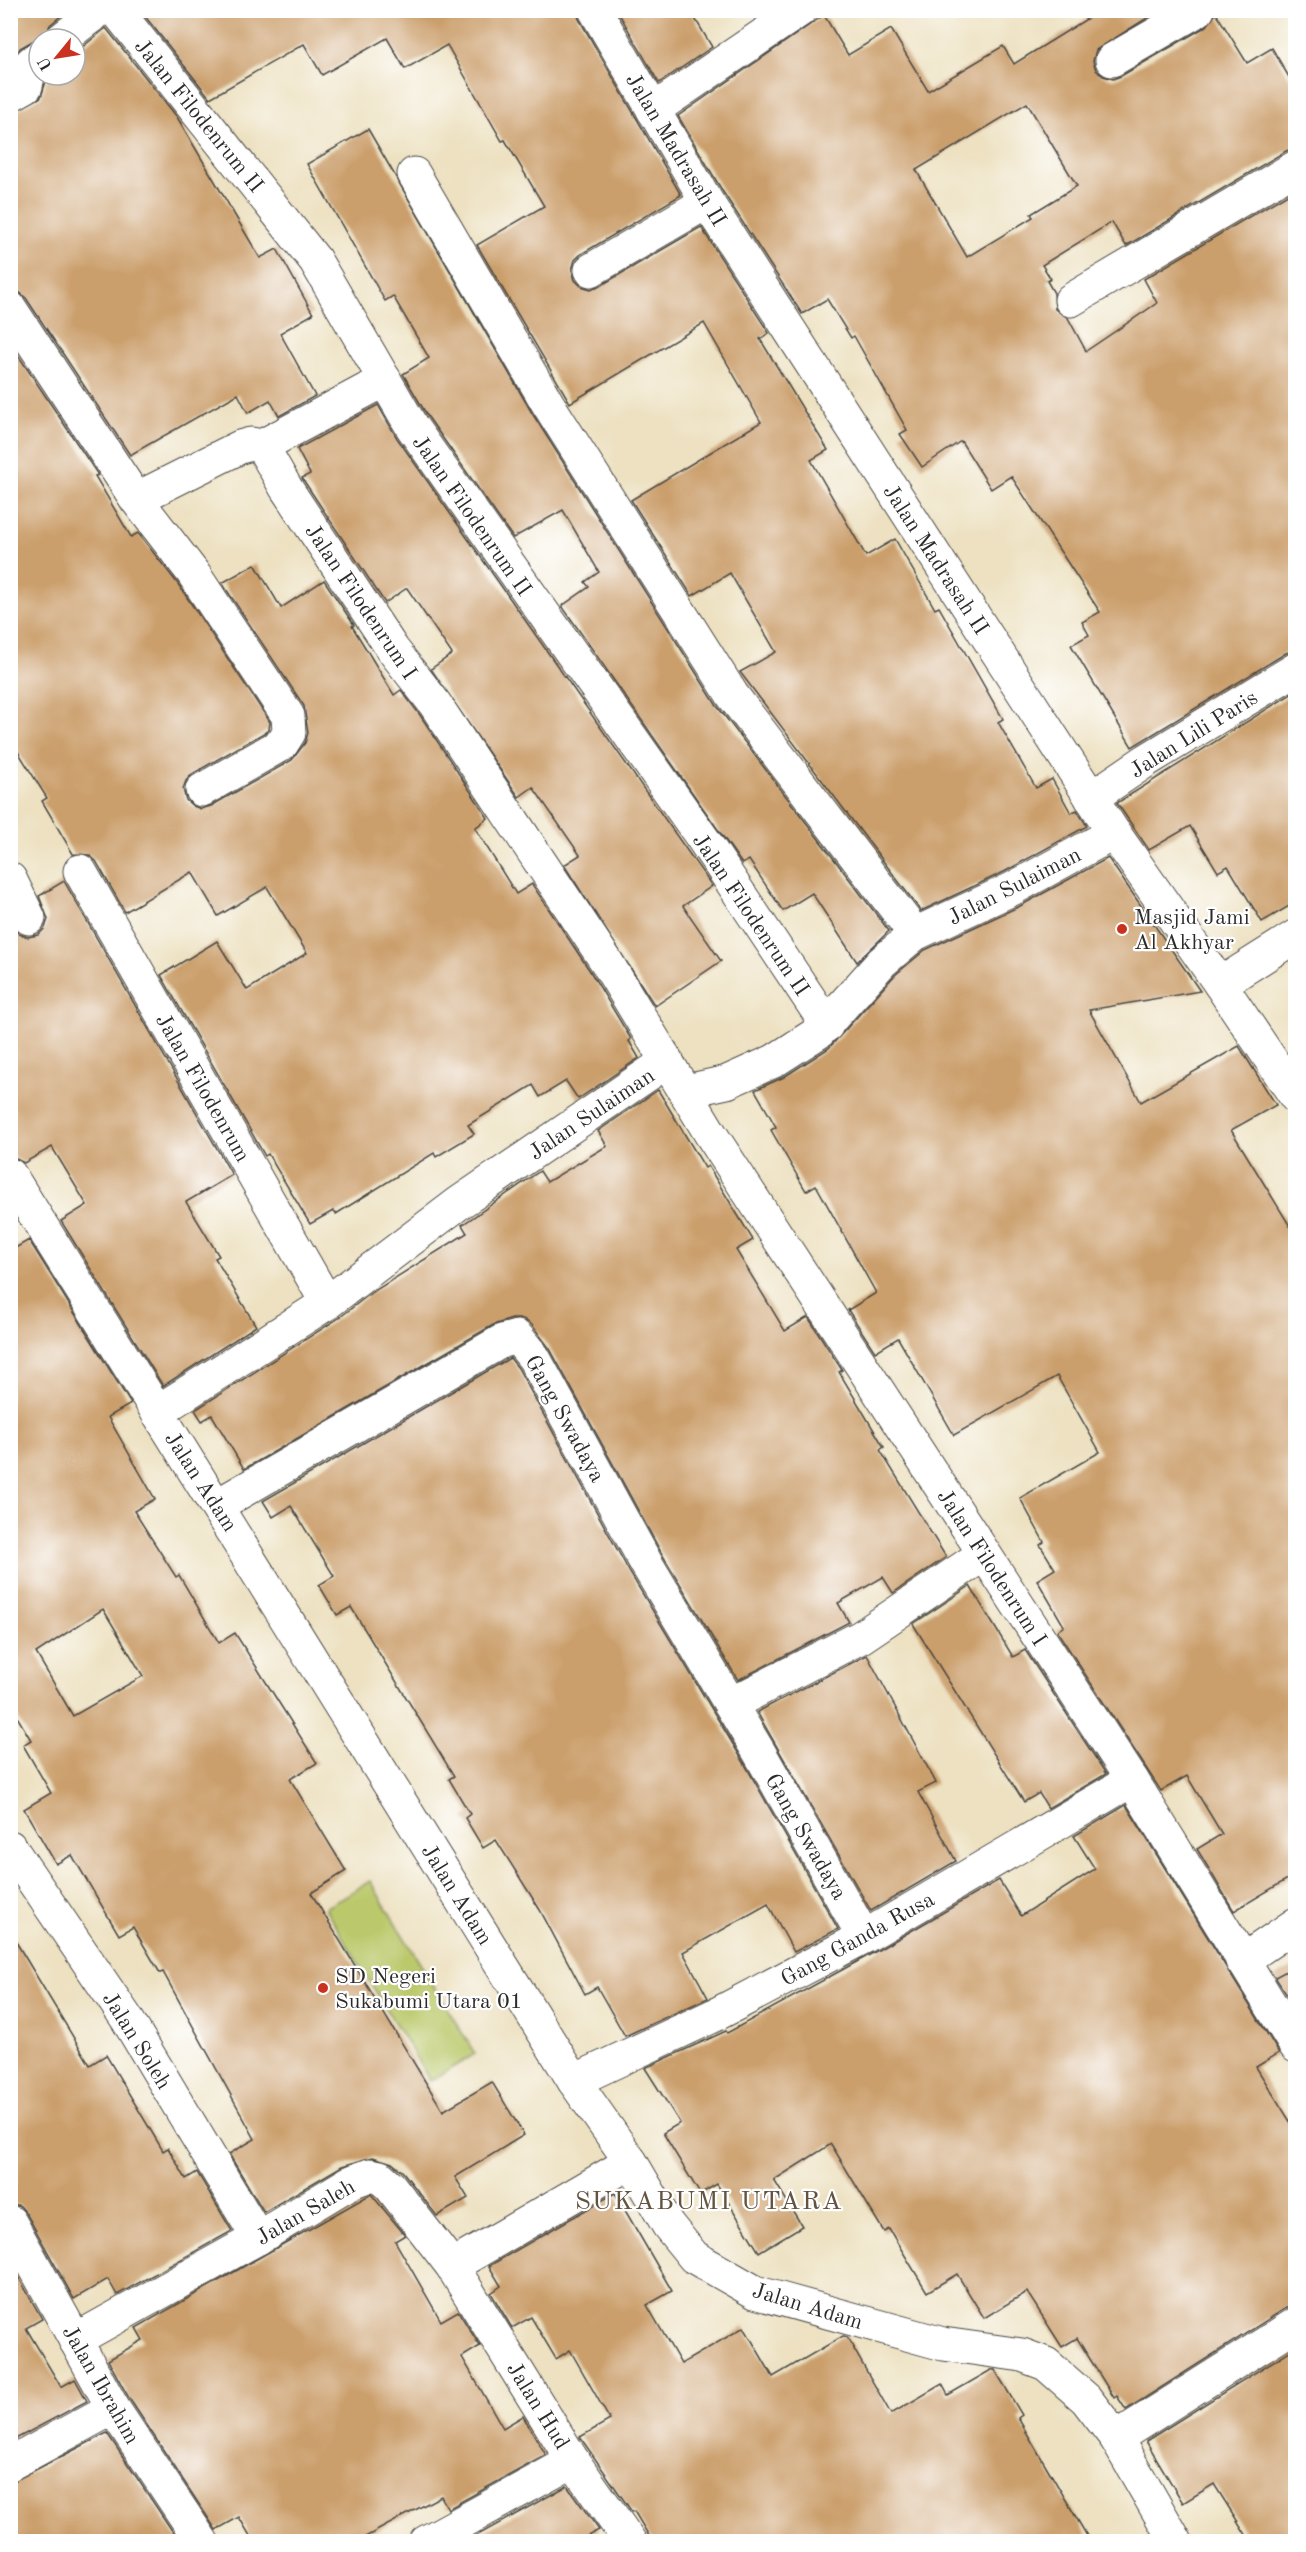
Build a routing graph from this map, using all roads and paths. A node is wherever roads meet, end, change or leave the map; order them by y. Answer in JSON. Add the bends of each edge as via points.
{"nodes":[{"id":1,"x":99,"y":10,"type":"edge"},
{"id":2,"x":116,"y":10,"type":"edge"},
{"id":3,"x":595,"y":10,"type":"edge"},
{"id":4,"x":800,"y":10,"type":"edge"},
{"id":5,"x":1198,"y":10,"type":"edge"},
{"id":6,"x":77,"y":27,"type":"edge"},
{"id":7,"x":1112,"y":60,"type":"dead end"},
{"id":8,"x":27,"y":81,"type":"edge"},
{"id":9,"x":10,"y":95,"type":"edge"},
{"id":10,"x":653,"y":110,"type":"junction"},
{"id":11,"x":1296,"y":166,"type":"edge"},
{"id":12,"x":414,"y":174,"type":"dead end"},
{"id":13,"x":707,"y":202,"type":"junction"},
{"id":14,"x":591,"y":270,"type":"dead end"},
{"id":15,"x":1071,"y":300,"type":"dead end"},
{"id":16,"x":10,"y":308,"type":"edge"},
{"id":17,"x":385,"y":380,"type":"junction"},
{"id":18,"x":262,"y":446,"type":"junction"},
{"id":19,"x":136,"y":500,"type":"junction"},
{"id":20,"x":1296,"y":669,"type":"edge"},
{"id":21,"x":202,"y":790,"type":"dead end"},
{"id":22,"x":1092,"y":798,"type":"junction"},
{"id":23,"x":1114,"y":833,"type":"junction"},
{"id":24,"x":80,"y":871,"type":"dead end"},
{"id":25,"x":10,"y":879,"type":"edge"},
{"id":26,"x":29,"y":918,"type":"dead end"},
{"id":27,"x":915,"y":934,"type":"junction"},
{"id":28,"x":1296,"y":936,"type":"edge"},
{"id":29,"x":1220,"y":984,"type":"junction"},
{"id":30,"x":827,"y":1025,"type":"junction"},
{"id":31,"x":666,"y":1062,"type":"junction"},
{"id":32,"x":686,"y":1091,"type":"junction"},
{"id":33,"x":1296,"y":1098,"type":"edge"},
{"id":34,"x":14,"y":1188,"type":"edge"},
{"id":35,"x":327,"y":1303,"type":"junction"},
{"id":36,"x":157,"y":1412,"type":"junction"},
{"id":37,"x":218,"y":1505,"type":"junction"},
{"id":38,"x":984,"y":1554,"type":"junction"},
{"id":39,"x":731,"y":1704,"type":"junction"},
{"id":40,"x":1132,"y":1780,"type":"junction"},
{"id":41,"x":10,"y":1847,"type":"edge"},
{"id":42,"x":1296,"y":1924,"type":"edge"},
{"id":43,"x":864,"y":1937,"type":"junction"},
{"id":44,"x":1242,"y":1961,"type":"junction"},
{"id":45,"x":1296,"y":2046,"type":"edge"},
{"id":46,"x":574,"y":2081,"type":"junction"},
{"id":47,"x":631,"y":2162,"type":"junction"},
{"id":48,"x":10,"y":2222,"type":"edge"},
{"id":49,"x":258,"y":2238,"type":"junction"},
{"id":50,"x":452,"y":2266,"type":"junction"},
{"id":51,"x":1296,"y":2324,"type":"edge"},
{"id":52,"x":75,"y":2340,"type":"junction"},
{"id":53,"x":114,"y":2408,"type":"junction"},
{"id":54,"x":1116,"y":2438,"type":"junction"},
{"id":55,"x":573,"y":2461,"type":"junction"},
{"id":56,"x":10,"y":2464,"type":"edge"},
{"id":57,"x":202,"y":2541,"type":"edge"},
{"id":58,"x":426,"y":2541,"type":"edge"},
{"id":59,"x":630,"y":2541,"type":"edge"},
{"id":60,"x":1176,"y":2541,"type":"edge"}],
"edges":[{"from":1,"to":6,"type":"street"},
{"from":2,"to":17,"type":"street","name":"Jalan Filodenrum II","via":[[315,260]]},
{"from":3,"to":10,"type":"street","name":"Jalan Madrasah II"},
{"from":4,"to":10,"type":"street"},
{"from":5,"to":7,"type":"street"},
{"from":8,"to":9,"type":"street"},
{"from":10,"to":13,"type":"street","name":"Jalan Madrasah II"},
{"from":11,"to":15,"type":"street"},
{"from":12,"to":27,"type":"street","via":[[548,404],[733,696]]},
{"from":13,"to":14,"type":"street"},
{"from":13,"to":22,"type":"street","name":"Jalan Madrasah II"},
{"from":16,"to":19,"type":"street"},
{"from":17,"to":18,"type":"street"},
{"from":17,"to":30,"type":"street","name":"Jalan Filodenrum II","via":[[412,427],[703,839]]},
{"from":18,"to":19,"type":"street","via":[[240,447]]},
{"from":18,"to":31,"type":"street","name":"Jalan Filodenrum I","via":[[393,650],[435,704],[547,870]]},
{"from":19,"to":21,"type":"street","via":[[193,573],[288,716],[289,733],[282,744]]},
{"from":20,"to":22,"type":"street","name":"Jalan Lili Paris","via":[[1148,759]]},
{"from":22,"to":23,"type":"street","name":"Jalan Madrasah II"},
{"from":23,"to":27,"type":"street","name":"Jalan Sulaiman","via":[[1012,889]]},
{"from":23,"to":29,"type":"street","name":"Jalan Madrasah II"},
{"from":24,"to":35,"type":"street","name":"Jalan Filodenrum"},
{"from":25,"to":26,"type":"street"},
{"from":27,"to":30,"type":"street","name":"Jalan Sulaiman","via":[[882,962]]},
{"from":28,"to":29,"type":"street"},
{"from":29,"to":33,"type":"street","name":"Jalan Madrasah II"},
{"from":30,"to":32,"type":"street","name":"Jalan Sulaiman","via":[[774,1061],[727,1082]]},
{"from":31,"to":32,"type":"street","name":"Jalan Sulaiman"},
{"from":31,"to":35,"type":"street","name":"Jalan Sulaiman","via":[[459,1203]]},
{"from":32,"to":38,"type":"street","name":"Jalan Filodenrum I"},
{"from":34,"to":36,"type":"street","name":"Jalan Adam"},
{"from":35,"to":36,"type":"street","name":"Jalan Sulaiman"},
{"from":36,"to":37,"type":"street","name":"Jalan Adam"},
{"from":37,"to":39,"type":"street","name":"Gang Swadaya","via":[[502,1341],[517,1337],[534,1358],[646,1563]]},
{"from":37,"to":46,"type":"street","name":"Jalan Adam"},
{"from":38,"to":39,"type":"street","via":[[861,1637]]},
{"from":38,"to":40,"type":"street","name":"Jalan Filodenrum I"},
{"from":39,"to":43,"type":"street","name":"Gang Swadaya"},
{"from":40,"to":43,"type":"street","name":"Gang Ganda Rusa"},
{"from":40,"to":44,"type":"street","name":"Jalan Filodenrum I"},
{"from":41,"to":49,"type":"street","name":"Jalan Soleh","via":[[127,2019]]},
{"from":42,"to":44,"type":"street"},
{"from":43,"to":46,"type":"street","name":"Gang Ganda Rusa","via":[[715,2015]]},
{"from":44,"to":45,"type":"street","name":"Jalan Filodenrum I"},
{"from":46,"to":47,"type":"street","name":"Jalan Adam"},
{"from":47,"to":50,"type":"street"},
{"from":47,"to":54,"type":"street","name":"Jalan Adam","via":[[668,2225],[694,2257],[727,2277],[755,2292],[943,2344],[1022,2355],[1046,2364],[1086,2399]]},
{"from":48,"to":52,"type":"street","name":"Jalan Ibrahim"},
{"from":49,"to":50,"type":"street","name":"Jalan Saleh","via":[[351,2182],[374,2175],[390,2186]]},
{"from":49,"to":52,"type":"street","name":"Jalan Saleh"},
{"from":50,"to":55,"type":"street","name":"Jalan Hud"},
{"from":51,"to":54,"type":"street"},
{"from":52,"to":53,"type":"street","name":"Jalan Ibrahim"},
{"from":53,"to":56,"type":"street"},
{"from":53,"to":57,"type":"street","name":"Jalan Ibrahim"},
{"from":54,"to":60,"type":"street","name":"Jalan Adam"},
{"from":55,"to":58,"type":"street"},
{"from":55,"to":59,"type":"street","name":"Jalan Hud"}]}
